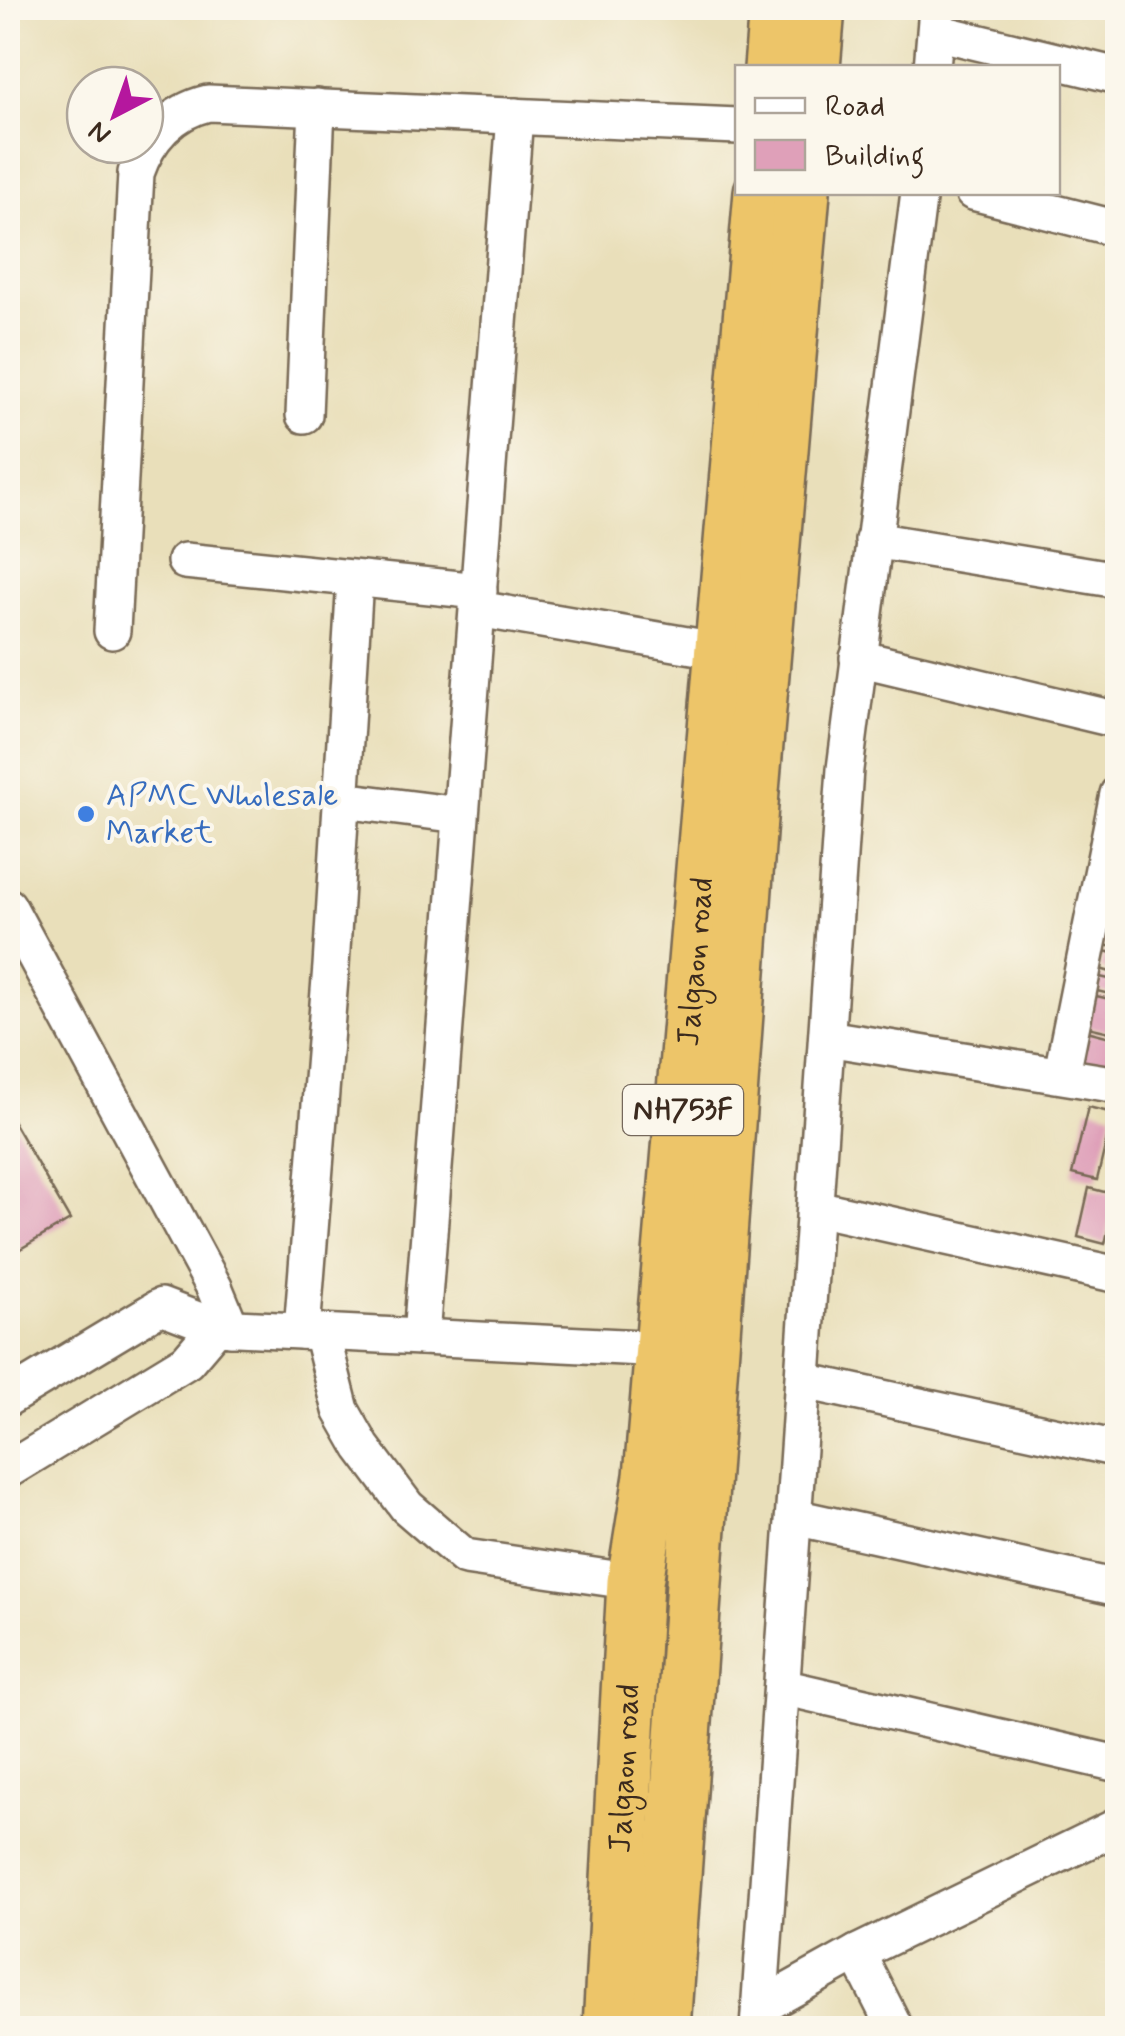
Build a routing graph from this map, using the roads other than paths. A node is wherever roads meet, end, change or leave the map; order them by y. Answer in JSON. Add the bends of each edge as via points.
{"nodes":[{"id":1,"x":777,"y":8,"type":"edge"},
{"id":2,"x":817,"y":8,"type":"edge"},
{"id":3,"x":936,"y":20,"type":"edge"},
{"id":4,"x":772,"y":65,"type":"edge"},
{"id":5,"x":812,"y":65,"type":"edge"},
{"id":6,"x":932,"y":65,"type":"edge"},
{"id":7,"x":1118,"y":76,"type":"edge"},
{"id":8,"x":317,"y":107,"type":"junction"},
{"id":9,"x":514,"y":116,"type":"junction"},
{"id":10,"x":735,"y":126,"type":"edge"},
{"id":11,"x":762,"y":195,"type":"edge"},
{"id":12,"x":802,"y":195,"type":"edge"},
{"id":13,"x":919,"y":195,"type":"edge"},
{"id":14,"x":984,"y":195,"type":"edge"},
{"id":15,"x":1118,"y":229,"type":"edge"},
{"id":16,"x":304,"y":415,"type":"dead end"},
{"id":17,"x":873,"y":540,"type":"junction"},
{"id":18,"x":184,"y":562,"type":"dead end"},
{"id":19,"x":354,"y":578,"type":"junction"},
{"id":20,"x":1118,"y":580,"type":"edge"},
{"id":21,"x":478,"y":600,"type":"junction"},
{"id":22,"x":112,"y":631,"type":"dead end"},
{"id":23,"x":722,"y":650,"type":"junction"},
{"id":24,"x":858,"y":658,"type":"junction"},
{"id":25,"x":1118,"y":720,"type":"edge"},
{"id":26,"x":1118,"y":794,"type":"edge"},
{"id":27,"x":342,"y":800,"type":"junction"},
{"id":28,"x":460,"y":815,"type":"junction"},
{"id":29,"x":8,"y":906,"type":"edge"},
{"id":30,"x":827,"y":1038,"type":"junction"},
{"id":31,"x":1062,"y":1073,"type":"junction"},
{"id":32,"x":1118,"y":1085,"type":"edge"},
{"id":33,"x":816,"y":1208,"type":"junction"},
{"id":34,"x":1118,"y":1274,"type":"edge"},
{"id":35,"x":224,"y":1328,"type":"junction"},
{"id":36,"x":312,"y":1332,"type":"junction"},
{"id":37,"x":421,"y":1337,"type":"junction"},
{"id":38,"x":662,"y":1349,"type":"junction"},
{"id":39,"x":804,"y":1381,"type":"junction"},
{"id":40,"x":8,"y":1398,"type":"edge"},
{"id":41,"x":1118,"y":1448,"type":"edge"},
{"id":42,"x":8,"y":1470,"type":"edge"},
{"id":43,"x":794,"y":1517,"type":"junction"},
{"id":44,"x":635,"y":1582,"type":"junction"},
{"id":45,"x":1118,"y":1588,"type":"edge"},
{"id":46,"x":782,"y":1687,"type":"junction"},
{"id":47,"x":1118,"y":1764,"type":"edge"},
{"id":48,"x":1118,"y":1826,"type":"edge"},
{"id":49,"x":857,"y":1953,"type":"junction"},
{"id":50,"x":759,"y":2018,"type":"edge"},
{"id":51,"x":611,"y":2028,"type":"edge"},
{"id":52,"x":662,"y":2028,"type":"edge"},
{"id":53,"x":895,"y":2028,"type":"edge"}],
"edges":[{"from":1,"to":4,"type":"highway"},
{"from":2,"to":5,"type":"highway"},
{"from":3,"to":6,"type":"street"},
{"from":3,"to":7,"type":"street"},
{"from":8,"to":9,"type":"street"},
{"from":8,"to":16,"type":"street"},
{"from":8,"to":22,"type":"street","via":[[208,103],[186,109],[143,150],[136,172]]},
{"from":9,"to":10,"type":"street"},
{"from":9,"to":21,"type":"street"},
{"from":11,"to":23,"type":"highway","name":"Jalgaon road","number":"NH753F"},
{"from":12,"to":52,"type":"highway","name":"Jalgaon road","number":"NH753F"},
{"from":13,"to":17,"type":"street"},
{"from":14,"to":15,"type":"street"},
{"from":17,"to":20,"type":"street"},
{"from":17,"to":24,"type":"street"},
{"from":18,"to":19,"type":"street"},
{"from":19,"to":21,"type":"street"},
{"from":19,"to":27,"type":"street"},
{"from":21,"to":23,"type":"street"},
{"from":21,"to":28,"type":"street"},
{"from":23,"to":38,"type":"highway","name":"Jalgaon road","number":"NH753F"},
{"from":24,"to":25,"type":"street"},
{"from":24,"to":30,"type":"street"},
{"from":26,"to":31,"type":"street"},
{"from":27,"to":28,"type":"street"},
{"from":27,"to":36,"type":"street"},
{"from":28,"to":37,"type":"street"},
{"from":29,"to":35,"type":"street","via":[[214,1287]]},
{"from":30,"to":31,"type":"street"},
{"from":30,"to":33,"type":"street"},
{"from":31,"to":32,"type":"street"},
{"from":33,"to":34,"type":"street"},
{"from":33,"to":39,"type":"street"},
{"from":35,"to":36,"type":"street"},
{"from":35,"to":40,"type":"street","via":[[162,1306]]},
{"from":35,"to":42,"type":"street","via":[[186,1361]]},
{"from":36,"to":37,"type":"street"},
{"from":36,"to":44,"type":"street","via":[[362,1448],[407,1506],[466,1557]]},
{"from":37,"to":38,"type":"street"},
{"from":38,"to":44,"type":"highway","name":"Jalgaon road","number":"NH753F"},
{"from":39,"to":41,"type":"street"},
{"from":39,"to":43,"type":"street"},
{"from":43,"to":45,"type":"street"},
{"from":43,"to":46,"type":"street"},
{"from":44,"to":51,"type":"highway","name":"Jalgaon road","number":"NH753F"},
{"from":46,"to":47,"type":"street"},
{"from":46,"to":50,"type":"street"},
{"from":48,"to":49,"type":"street"},
{"from":49,"to":50,"type":"street"},
{"from":49,"to":53,"type":"street"}]}
